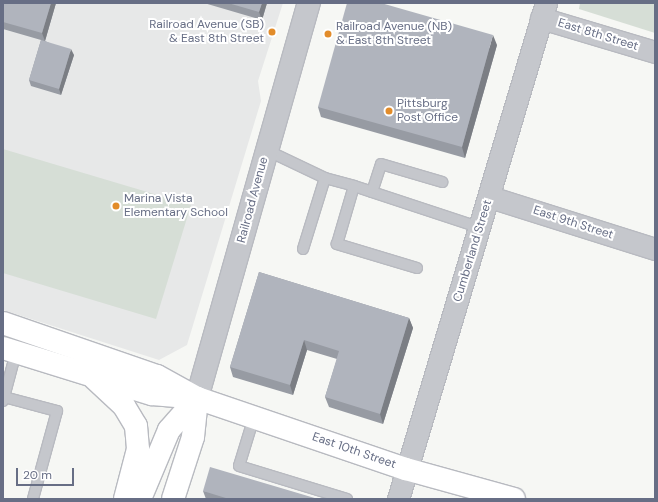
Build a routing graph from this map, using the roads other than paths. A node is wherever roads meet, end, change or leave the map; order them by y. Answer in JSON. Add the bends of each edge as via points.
{"nodes":[{"id":1,"x":309,"y":3,"type":"edge"},
{"id":2,"x":544,"y":11,"type":"edge"},
{"id":3,"x":655,"y":52,"type":"edge"},
{"id":4,"x":266,"y":150,"type":"junction"},
{"id":5,"x":325,"y":178,"type":"junction"},
{"id":6,"x":442,"y":182,"type":"dead end"},
{"id":7,"x":354,"y":186,"type":"junction"},
{"id":8,"x":372,"y":192,"type":"junction"},
{"id":9,"x":490,"y":197,"type":"junction"},
{"id":10,"x":481,"y":228,"type":"junction"},
{"id":11,"x":303,"y":249,"type":"dead end"},
{"id":12,"x":655,"y":249,"type":"edge"},
{"id":13,"x":417,"y":268,"type":"dead end"},
{"id":14,"x":3,"y":323,"type":"edge"},
{"id":15,"x":10,"y":350,"type":"edge"},
{"id":16,"x":93,"y":377,"type":"junction"},
{"id":17,"x":197,"y":398,"type":"junction"},
{"id":18,"x":4,"y":399,"type":"edge"},
{"id":19,"x":254,"y":417,"type":"junction"},
{"id":20,"x":406,"y":468,"type":"junction"},
{"id":21,"x":33,"y":499,"type":"edge"},
{"id":22,"x":125,"y":499,"type":"edge"},
{"id":23,"x":140,"y":499,"type":"edge"},
{"id":24,"x":173,"y":499,"type":"edge"},
{"id":25,"x":347,"y":499,"type":"edge"},
{"id":26,"x":398,"y":499,"type":"edge"},
{"id":27,"x":514,"y":499,"type":"edge"}],
"edges":[{"from":1,"to":4,"type":"street","name":"Railroad Avenue"},
{"from":2,"to":3,"type":"street","name":"East 8th Street"},
{"from":2,"to":9,"type":"street","name":"Cumberland Street"},
{"from":4,"to":5,"type":"lane"},
{"from":4,"to":17,"type":"street","name":"Railroad Avenue"},
{"from":5,"to":7,"type":"lane"},
{"from":5,"to":11,"type":"lane"},
{"from":6,"to":8,"type":"lane","via":[[380,164]]},
{"from":7,"to":8,"type":"lane"},
{"from":7,"to":13,"type":"lane","via":[[337,244]]},
{"from":8,"to":10,"type":"lane"},
{"from":9,"to":10,"type":"street","name":"Cumberland Street"},
{"from":9,"to":12,"type":"street","name":"East 9th Street"},
{"from":10,"to":20,"type":"street","name":"Cumberland Street"},
{"from":14,"to":17,"type":"main road","name":"East 10th Street","via":[[157,376]]},
{"from":15,"to":16,"type":"main road","name":"East 10th Street"},
{"from":15,"to":18,"type":"lane"},
{"from":16,"to":17,"type":"main road","name":"East 10th Street","via":[[152,394]]},
{"from":16,"to":22,"type":"main road","via":[[124,406],[136,426],[138,450]]},
{"from":17,"to":19,"type":"main road","name":"East 10th Street"},
{"from":17,"to":23,"type":"main road","name":"Railroad Avenue","via":[[169,430]]},
{"from":17,"to":24,"type":"main road","name":"Railroad Avenue","via":[[193,437]]},
{"from":18,"to":21,"type":"lane","via":[[57,411]]},
{"from":19,"to":20,"type":"main road","name":"East 10th Street"},
{"from":19,"to":25,"type":"lane","via":[[239,466]]},
{"from":20,"to":26,"type":"street","name":"Cumberland Street"},
{"from":20,"to":27,"type":"main road","name":"East 10th Street"}]}
